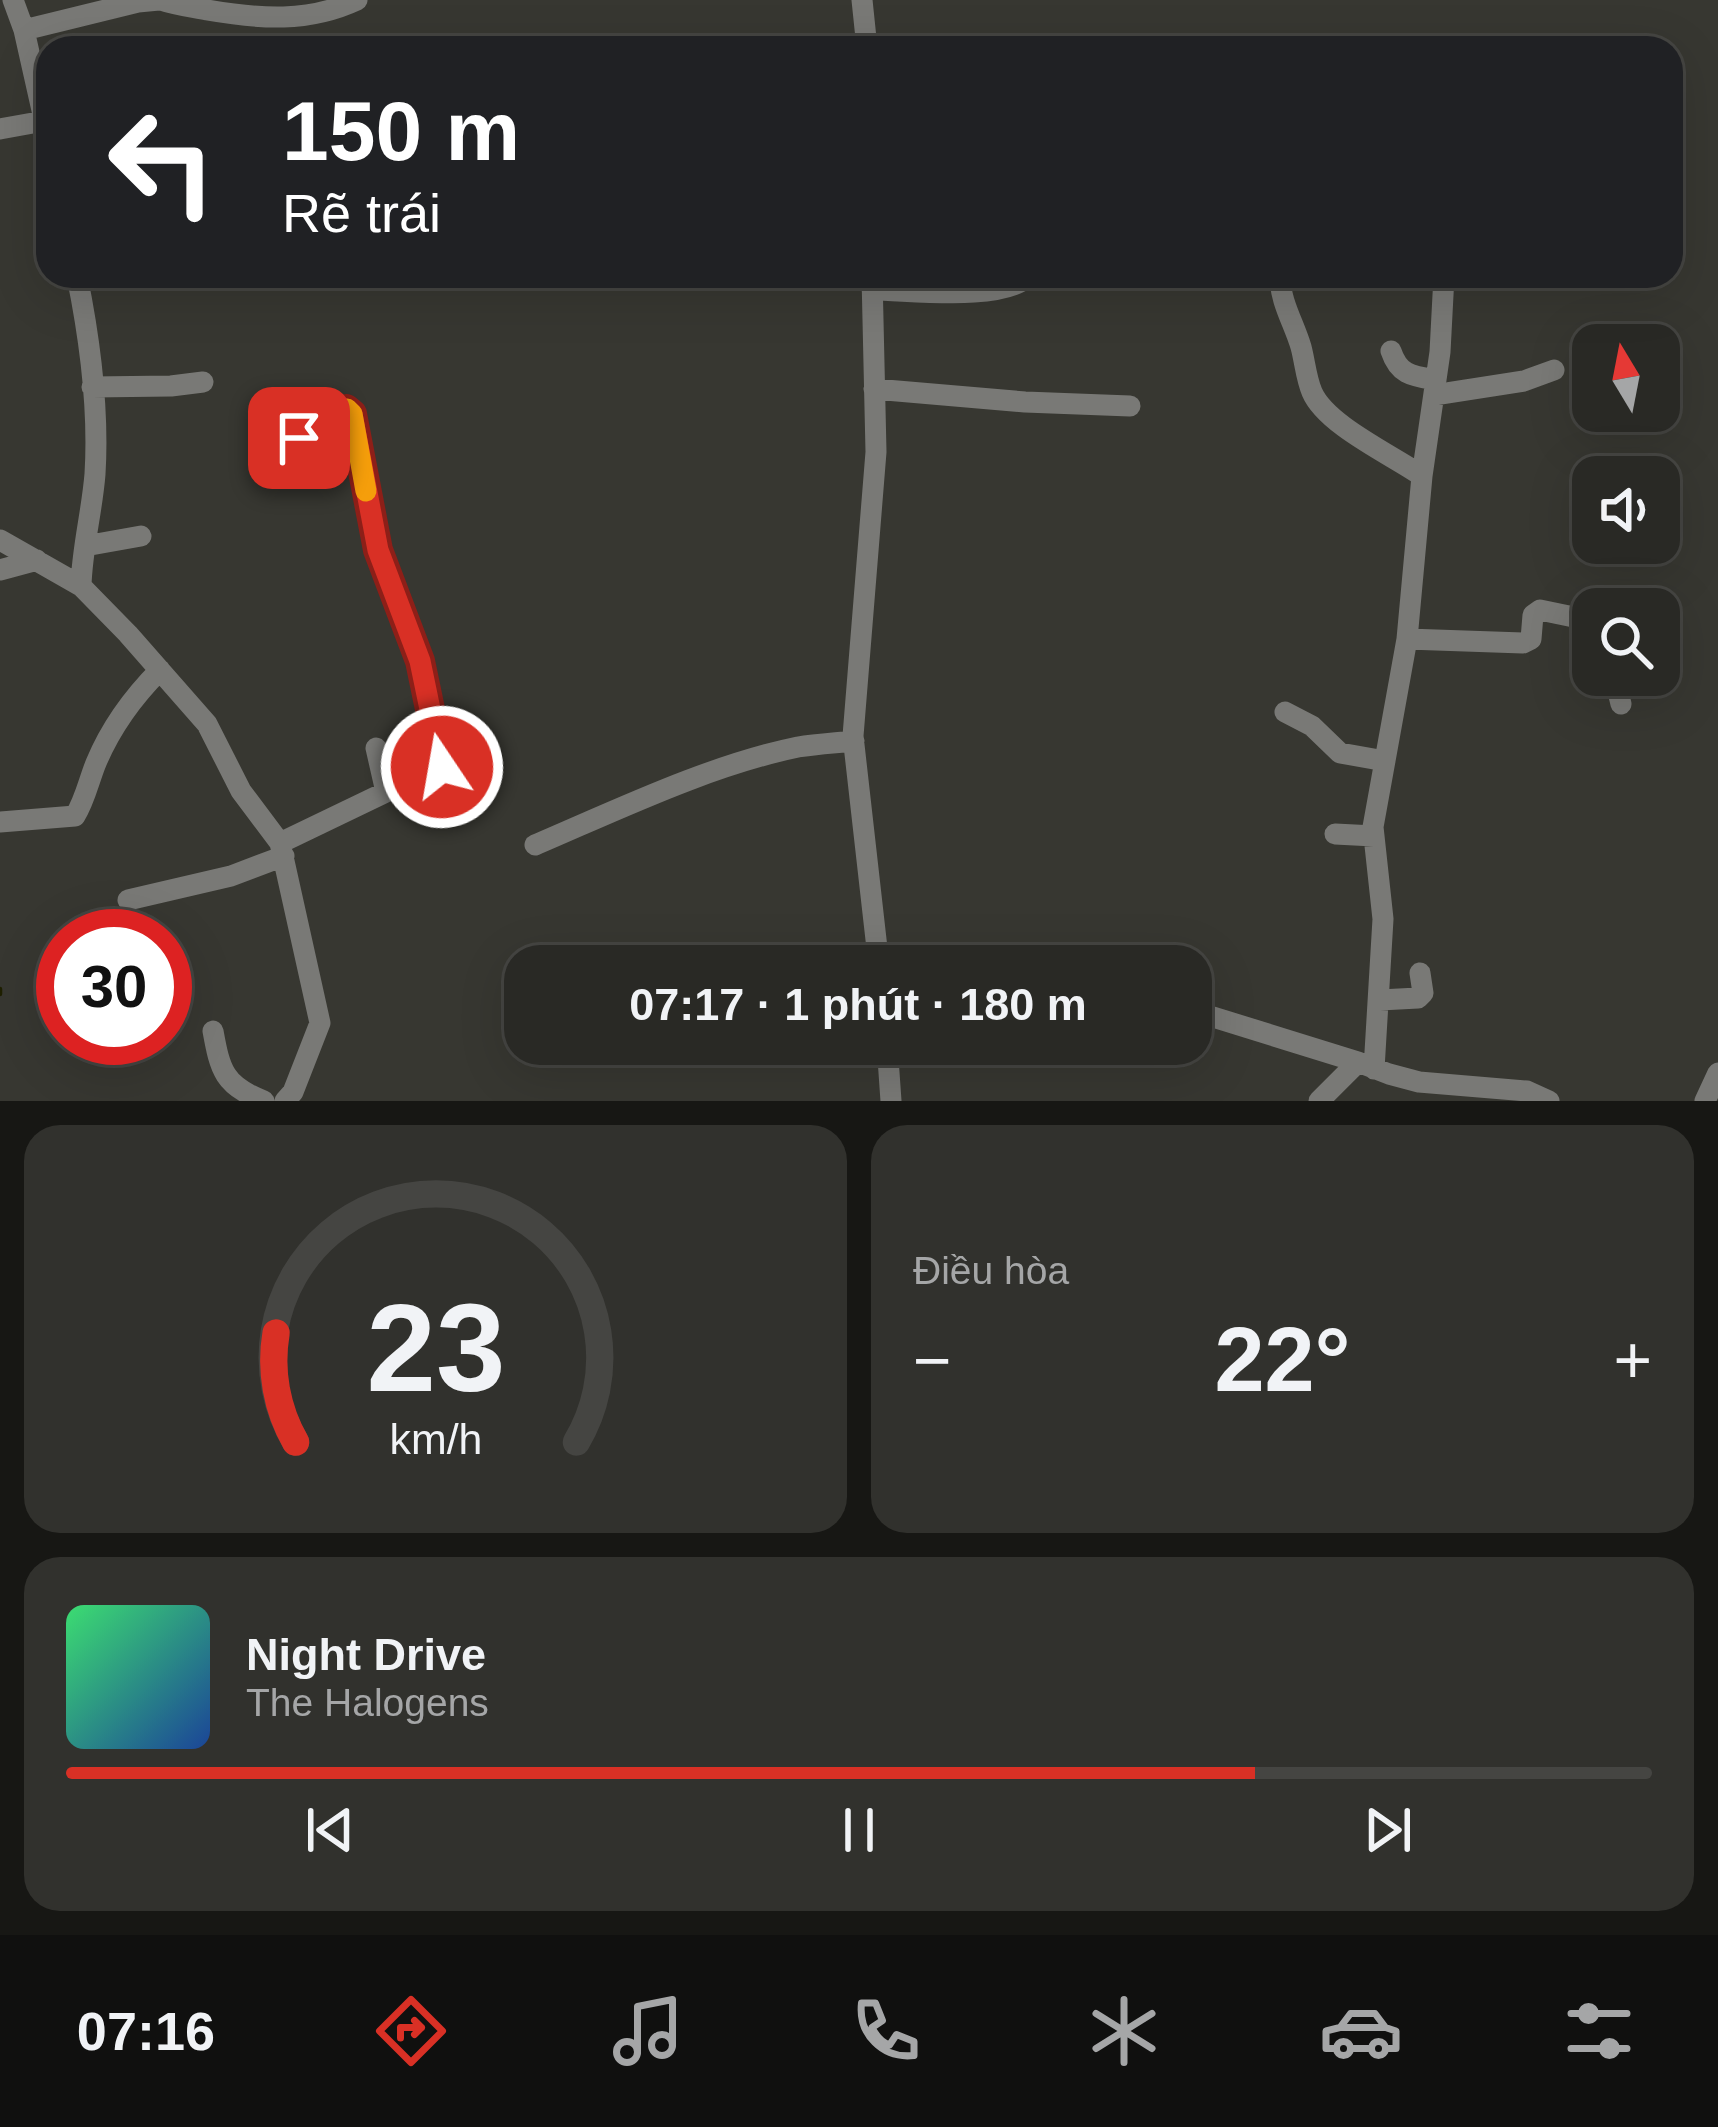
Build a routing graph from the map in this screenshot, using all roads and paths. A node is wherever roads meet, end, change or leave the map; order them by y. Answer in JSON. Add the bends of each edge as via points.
{"nodes":[{"id":1,"x":13,"y":0,"type":"edge"},
{"id":2,"x":160,"y":0,"type":"edge"},
{"id":3,"x":357,"y":0,"type":"edge"},
{"id":4,"x":862,"y":0,"type":"edge"},
{"id":5,"x":24,"y":30,"type":"junction"},
{"id":6,"x":866,"y":36,"type":"edge"},
{"id":7,"x":36,"y":84,"type":"edge"},
{"id":8,"x":0,"y":129,"type":"edge"},
{"id":9,"x":36,"y":129,"type":"edge"},
{"id":10,"x":79,"y":288,"type":"edge"},
{"id":11,"x":872,"y":288,"type":"edge"},
{"id":12,"x":939,"y":288,"type":"edge"},
{"id":13,"x":1005,"y":288,"type":"edge"},
{"id":14,"x":1282,"y":288,"type":"edge"},
{"id":15,"x":1443,"y":288,"type":"edge"},
{"id":16,"x":1390,"y":351,"type":"dead end"},
{"id":17,"x":1554,"y":370,"type":"dead end"},
{"id":18,"x":203,"y":382,"type":"dead end"},
{"id":19,"x":92,"y":387,"type":"junction"},
{"id":20,"x":1435,"y":387,"type":"junction"},
{"id":21,"x":874,"y":389,"type":"junction"},
{"id":22,"x":1130,"y":406,"type":"dead end"},
{"id":23,"x":299,"y":438,"type":"dead end"},
{"id":24,"x":1422,"y":476,"type":"junction"},
{"id":25,"x":141,"y":536,"type":"dead end"},
{"id":26,"x":0,"y":541,"type":"edge"},
{"id":27,"x":86,"y":546,"type":"junction"},
{"id":28,"x":37,"y":560,"type":"junction"},
{"id":29,"x":0,"y":570,"type":"edge"},
{"id":30,"x":81,"y":586,"type":"junction"},
{"id":31,"x":1572,"y":617,"type":"edge"},
{"id":32,"x":1407,"y":639,"type":"junction"},
{"id":33,"x":160,"y":670,"type":"junction"},
{"id":34,"x":1619,"y":696,"type":"edge"},
{"id":35,"x":1621,"y":704,"type":"dead end"},
{"id":36,"x":1286,"y":712,"type":"dead end"},
{"id":37,"x":854,"y":741,"type":"junction"},
{"id":38,"x":376,"y":748,"type":"dead end"},
{"id":39,"x":1385,"y":761,"type":"junction"},
{"id":40,"x":386,"y":792,"type":"junction"},
{"id":41,"x":0,"y":822,"type":"edge"},
{"id":42,"x":1335,"y":834,"type":"dead end"},
{"id":43,"x":1374,"y":836,"type":"junction"},
{"id":44,"x":535,"y":845,"type":"dead end"},
{"id":45,"x":282,"y":850,"type":"junction"},
{"id":46,"x":128,"y":900,"type":"dead end"},
{"id":47,"x":877,"y":945,"type":"edge"},
{"id":48,"x":1420,"y":973,"type":"dead end"},
{"id":49,"x":1379,"y":1000,"type":"junction"},
{"id":50,"x":1212,"y":1017,"type":"edge"},
{"id":51,"x":213,"y":1031,"type":"dead end"},
{"id":52,"x":888,"y":1065,"type":"edge"},
{"id":53,"x":1366,"y":1065,"type":"junction"},
{"id":54,"x":1718,"y":1073,"type":"edge"},
{"id":55,"x":264,"y":1101,"type":"edge"},
{"id":56,"x":286,"y":1101,"type":"edge"},
{"id":57,"x":891,"y":1101,"type":"edge"},
{"id":58,"x":1319,"y":1101,"type":"edge"},
{"id":59,"x":1549,"y":1101,"type":"edge"},
{"id":60,"x":1706,"y":1101,"type":"edge"}],
"edges":[{"from":1,"to":5,"type":"street"},
{"from":2,"to":3,"type":"street","via":[[266,19]]},
{"from":2,"to":5,"type":"street"},
{"from":4,"to":6,"type":"street"},
{"from":5,"to":7,"type":"street"},
{"from":8,"to":9,"type":"street"},
{"from":10,"to":19,"type":"street"},
{"from":11,"to":21,"type":"street"},
{"from":12,"to":13,"type":"street"},
{"from":14,"to":24,"type":"street","via":[[1314,398],[1354,436]]},
{"from":15,"to":20,"type":"street"},
{"from":16,"to":20,"type":"street","via":[[1400,371]]},
{"from":17,"to":20,"type":"street","via":[[1525,381]]},
{"from":18,"to":19,"type":"street"},
{"from":19,"to":27,"type":"street","via":[[95,469]]},
{"from":20,"to":24,"type":"street"},
{"from":21,"to":22,"type":"street"},
{"from":21,"to":37,"type":"street"},
{"from":23,"to":40,"type":"street","via":[[342,410],[352,414],[378,550],[420,661],[442,767]]},
{"from":24,"to":32,"type":"street"},
{"from":25,"to":27,"type":"street"},
{"from":26,"to":28,"type":"street"},
{"from":27,"to":30,"type":"street"},
{"from":28,"to":29,"type":"street"},
{"from":28,"to":30,"type":"street"},
{"from":30,"to":33,"type":"street"},
{"from":31,"to":32,"type":"street","via":[[1540,610],[1523,643]]},
{"from":32,"to":39,"type":"street"},
{"from":33,"to":41,"type":"street","via":[[122,714],[75,816]]},
{"from":33,"to":45,"type":"street","via":[[212,731]]},
{"from":34,"to":35,"type":"street"},
{"from":36,"to":39,"type":"street","via":[[1340,753]]},
{"from":37,"to":44,"type":"street","via":[[728,768]]},
{"from":37,"to":47,"type":"street"},
{"from":38,"to":40,"type":"street"},
{"from":39,"to":43,"type":"street"},
{"from":40,"to":45,"type":"street"},
{"from":42,"to":43,"type":"street"},
{"from":43,"to":49,"type":"street","via":[[1383,919]]},
{"from":45,"to":46,"type":"street","via":[[231,876]]},
{"from":45,"to":56,"type":"street","via":[[320,1023]]},
{"from":48,"to":49,"type":"street","via":[[1418,998]]},
{"from":49,"to":53,"type":"street"},
{"from":50,"to":53,"type":"street"},
{"from":51,"to":55,"type":"street","via":[[220,1068]]},
{"from":52,"to":57,"type":"street"},
{"from":53,"to":58,"type":"street"},
{"from":53,"to":59,"type":"street","via":[[1418,1082],[1526,1091]]},
{"from":54,"to":60,"type":"street"}]}
